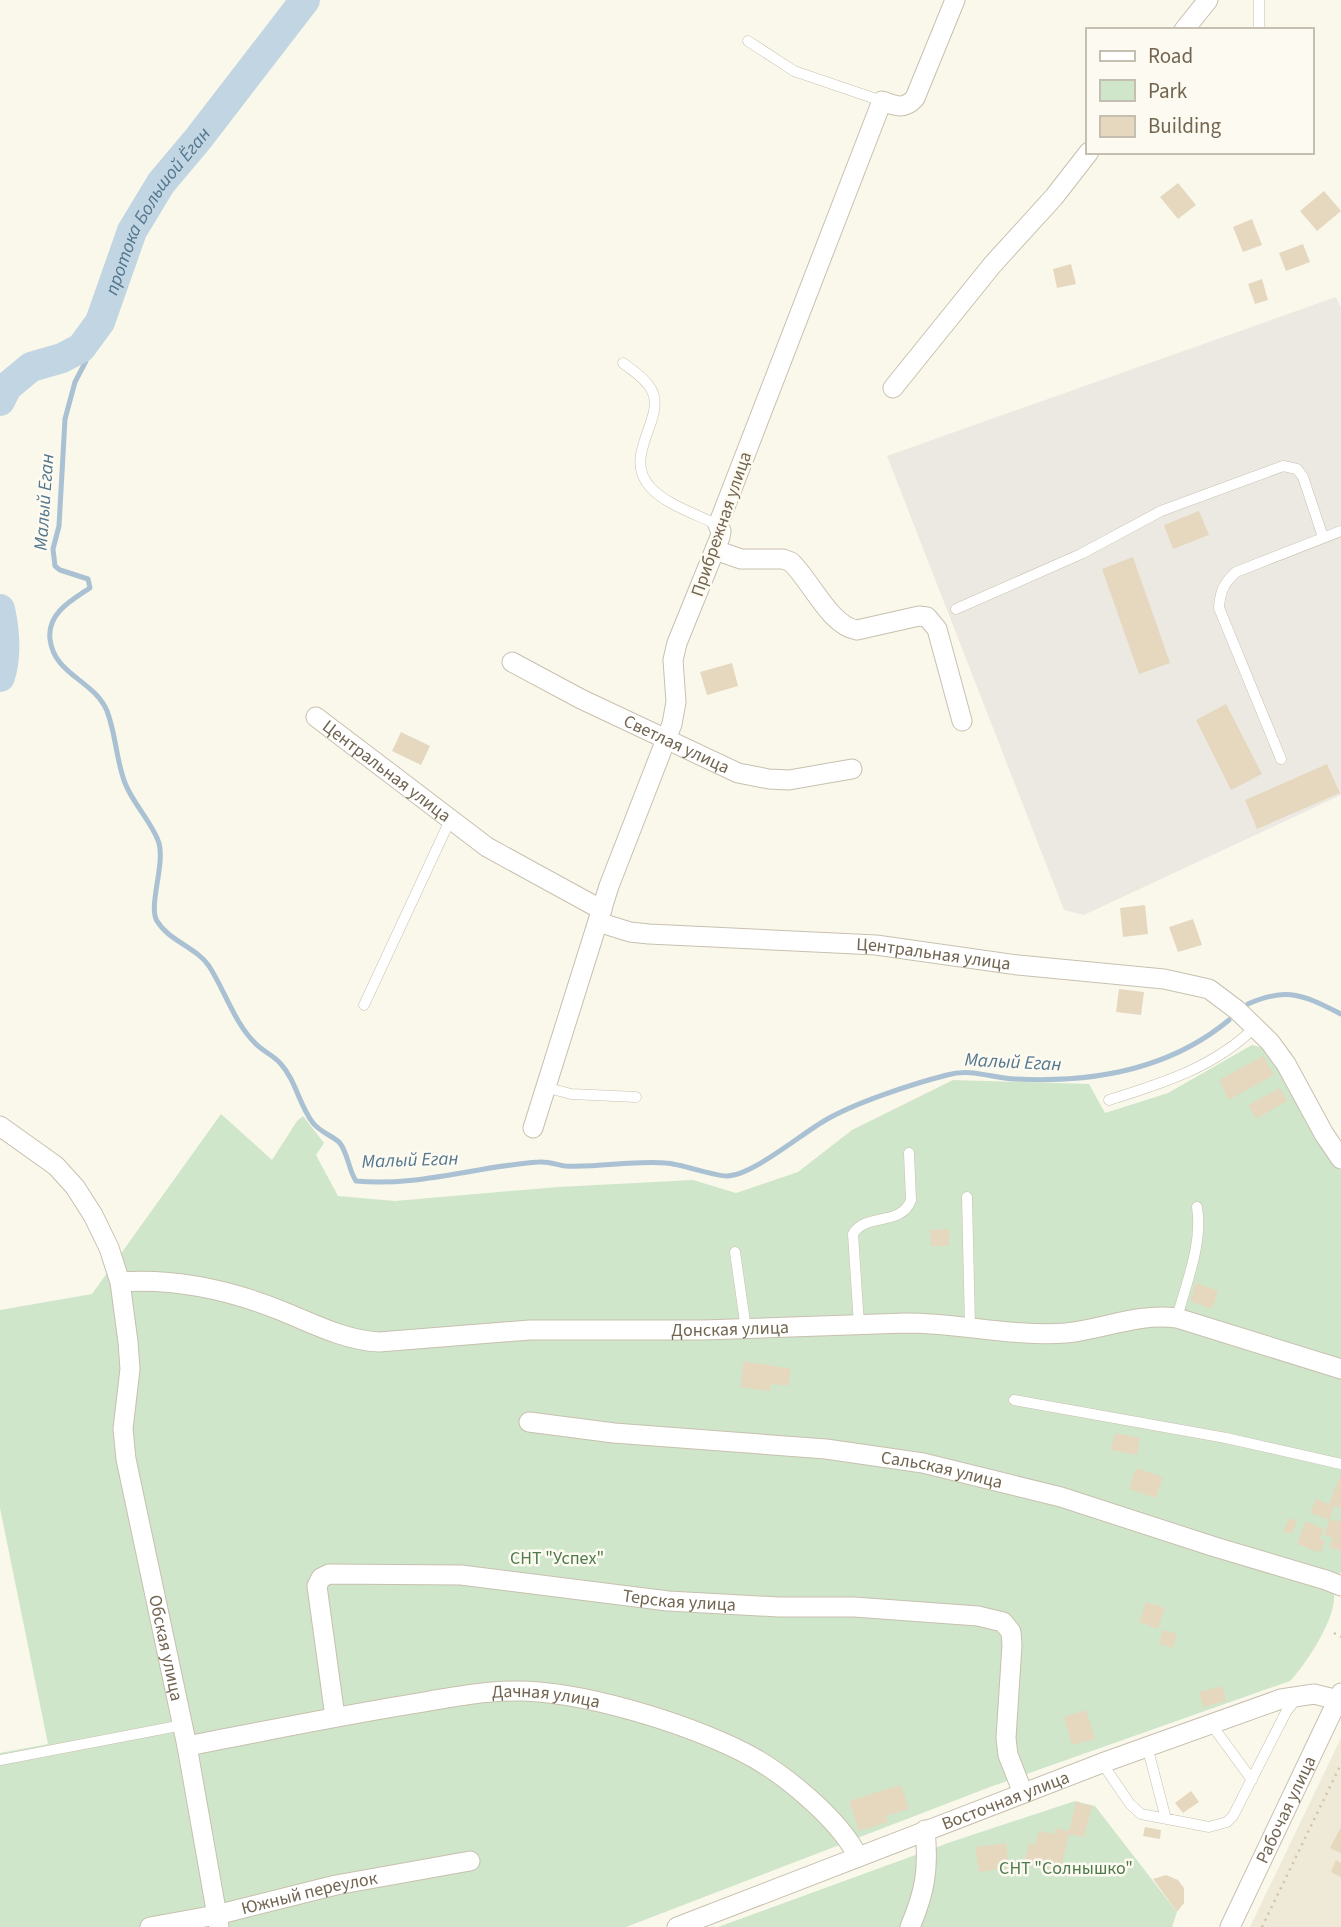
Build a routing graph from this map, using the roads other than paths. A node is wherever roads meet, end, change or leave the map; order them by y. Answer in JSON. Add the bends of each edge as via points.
{"nodes":[{"id":1,"x":955,"y":0,"type":"edge"},
{"id":2,"x":1208,"y":0,"type":"edge"},
{"id":3,"x":1259,"y":0,"type":"edge"},
{"id":4,"x":1186,"y":28,"type":"edge"},
{"id":5,"x":1259,"y":28,"type":"edge"},
{"id":6,"x":748,"y":41,"type":"dead end"},
{"id":7,"x":882,"y":101,"type":"junction"},
{"id":8,"x":1087,"y":154,"type":"edge"},
{"id":9,"x":623,"y":363,"type":"dead end"},
{"id":10,"x":893,"y":388,"type":"dead end"},
{"id":11,"x":718,"y":525,"type":"junction"},
{"id":12,"x":1341,"y":531,"type":"edge"},
{"id":13,"x":1324,"y":537,"type":"junction"},
{"id":14,"x":715,"y":550,"type":"junction"},
{"id":15,"x":956,"y":609,"type":"dead end"},
{"id":16,"x":512,"y":663,"type":"dead end"},
{"id":17,"x":316,"y":717,"type":"dead end"},
{"id":18,"x":962,"y":721,"type":"dead end"},
{"id":19,"x":666,"y":738,"type":"junction"},
{"id":20,"x":1281,"y":759,"type":"dead end"},
{"id":21,"x":852,"y":769,"type":"dead end"},
{"id":22,"x":451,"y":818,"type":"junction"},
{"id":23,"x":600,"y":916,"type":"junction"},
{"id":24,"x":364,"y":1005,"type":"dead end"},
{"id":25,"x":1255,"y":1027,"type":"junction"},
{"id":26,"x":545,"y":1087,"type":"junction"},
{"id":27,"x":636,"y":1097,"type":"dead end"},
{"id":28,"x":1110,"y":1100,"type":"dead end"},
{"id":29,"x":0,"y":1126,"type":"edge"},
{"id":30,"x":533,"y":1128,"type":"dead end"},
{"id":31,"x":909,"y":1153,"type":"dead end"},
{"id":32,"x":1341,"y":1159,"type":"edge"},
{"id":33,"x":967,"y":1197,"type":"dead end"},
{"id":34,"x":1197,"y":1207,"type":"dead end"},
{"id":35,"x":735,"y":1252,"type":"dead end"},
{"id":36,"x":120,"y":1282,"type":"junction"},
{"id":37,"x":1177,"y":1318,"type":"junction"},
{"id":38,"x":859,"y":1325,"type":"junction"},
{"id":39,"x":970,"y":1327,"type":"junction"},
{"id":40,"x":746,"y":1329,"type":"junction"},
{"id":41,"x":1341,"y":1369,"type":"edge"},
{"id":42,"x":1014,"y":1400,"type":"dead end"},
{"id":43,"x":529,"y":1422,"type":"dead end"},
{"id":44,"x":1341,"y":1464,"type":"edge"},
{"id":45,"x":1341,"y":1586,"type":"edge"},
{"id":46,"x":1299,"y":1695,"type":"junction"},
{"id":47,"x":1340,"y":1697,"type":"edge"},
{"id":48,"x":335,"y":1717,"type":"junction"},
{"id":49,"x":1211,"y":1724,"type":"junction"},
{"id":50,"x":183,"y":1725,"type":"junction"},
{"id":51,"x":187,"y":1746,"type":"junction"},
{"id":52,"x":1147,"y":1746,"type":"junction"},
{"id":53,"x":0,"y":1760,"type":"edge"},
{"id":54,"x":1102,"y":1763,"type":"junction"},
{"id":55,"x":1252,"y":1780,"type":"junction"},
{"id":56,"x":1023,"y":1793,"type":"junction"},
{"id":57,"x":1166,"y":1819,"type":"junction"},
{"id":58,"x":925,"y":1830,"type":"junction"},
{"id":59,"x":858,"y":1857,"type":"junction"},
{"id":60,"x":470,"y":1861,"type":"dead end"},
{"id":61,"x":218,"y":1921,"type":"edge"},
{"id":62,"x":150,"y":1927,"type":"edge"},
{"id":63,"x":677,"y":1927,"type":"edge"},
{"id":64,"x":910,"y":1927,"type":"edge"},
{"id":65,"x":1230,"y":1927,"type":"edge"}],
"edges":[{"from":1,"to":7,"type":"street","via":[[915,98],[904,106]]},
{"from":2,"to":4,"type":"street"},
{"from":3,"to":5,"type":"lane"},
{"from":6,"to":7,"type":"lane","via":[[794,71]]},
{"from":7,"to":11,"type":"street","name":"Прибрежная улица"},
{"from":8,"to":10,"type":"street"},
{"from":9,"to":11,"type":"lane","via":[[645,380],[656,401],[642,447],[643,477],[659,496]]},
{"from":11,"to":14,"type":"street","name":"Прибрежная улица","via":[[721,531]]},
{"from":12,"to":13,"type":"lane"},
{"from":13,"to":15,"type":"lane","via":[[1303,477],[1297,469],[1283,466],[1160,511],[1081,554]]},
{"from":13,"to":20,"type":"lane","via":[[1236,572],[1220,594],[1219,608]]},
{"from":14,"to":18,"type":"street","via":[[741,559],[791,562],[836,620],[849,629],[927,617],[937,629]]},
{"from":14,"to":19,"type":"street","name":"Прибрежная улица","via":[[677,643],[673,660],[676,702]]},
{"from":16,"to":19,"type":"street","name":"Светлая улица"},
{"from":17,"to":22,"type":"street","name":"Центральная улица"},
{"from":19,"to":21,"type":"street","name":"Светлая улица","via":[[753,777],[789,780]]},
{"from":19,"to":23,"type":"street","name":"Прибрежная улица"},
{"from":22,"to":23,"type":"street","name":"Центральная улица","via":[[487,847]]},
{"from":22,"to":24,"type":"lane"},
{"from":23,"to":25,"type":"street","name":"Центральная улица","via":[[631,932],[876,946],[1164,979],[1209,989]]},
{"from":23,"to":26,"type":"street","name":"Прибрежная улица"},
{"from":25,"to":28,"type":"lane","via":[[1216,1059]]},
{"from":25,"to":32,"type":"street","name":"Центральная улица","via":[[1286,1064]]},
{"from":26,"to":27,"type":"lane","via":[[571,1094]]},
{"from":26,"to":30,"type":"street","name":"Прибрежная улица"},
{"from":29,"to":36,"type":"street","name":"Обская улица","via":[[56,1166],[75,1187],[110,1248]]},
{"from":31,"to":38,"type":"lane","via":[[908,1207],[897,1217],[860,1225],[853,1234]]},
{"from":33,"to":39,"type":"lane"},
{"from":34,"to":37,"type":"lane","via":[[1198,1237]]},
{"from":35,"to":40,"type":"lane"},
{"from":36,"to":40,"type":"street","name":"Донская улица","via":[[176,1282],[221,1291],[358,1340],[379,1342],[530,1330]]},
{"from":36,"to":50,"type":"street","name":"Обская улица","via":[[130,1369],[123,1429],[127,1459]]},
{"from":37,"to":39,"type":"street","name":"Донская улица","via":[[1137,1318],[1065,1333]]},
{"from":37,"to":41,"type":"street","name":"Донская улица"},
{"from":38,"to":39,"type":"street","name":"Донская улица"},
{"from":38,"to":40,"type":"street","name":"Донская улица"},
{"from":42,"to":44,"type":"lane"},
{"from":43,"to":45,"type":"street","name":"Сальская улица","via":[[826,1449],[923,1463],[1061,1497]]},
{"from":46,"to":47,"type":"street","name":"Восточная улица"},
{"from":46,"to":49,"type":"street","name":"Восточная улица"},
{"from":46,"to":55,"type":"lane"},
{"from":47,"to":65,"type":"street","name":"Рабочая улица"},
{"from":48,"to":51,"type":"street","name":"Дачная улица"},
{"from":48,"to":56,"type":"street","name":"Терская улица","via":[[317,1586],[329,1574],[461,1575],[668,1601],[978,1616],[1003,1622],[1011,1632],[1006,1738]]},
{"from":48,"to":59,"type":"street","name":"Дачная улица","via":[[514,1691],[546,1692],[646,1715],[724,1744],[769,1768],[835,1823]]},
{"from":49,"to":52,"type":"street","name":"Восточная улица"},
{"from":49,"to":55,"type":"lane"},
{"from":50,"to":51,"type":"street","name":"Обская улица"},
{"from":50,"to":53,"type":"lane"},
{"from":51,"to":61,"type":"street","name":"Обская улица"},
{"from":52,"to":54,"type":"street","name":"Восточная улица"},
{"from":52,"to":57,"type":"lane"},
{"from":54,"to":56,"type":"street","name":"Восточная улица"},
{"from":54,"to":57,"type":"lane","via":[[1134,1809]]},
{"from":55,"to":57,"type":"lane","via":[[1227,1822],[1209,1827]]},
{"from":56,"to":58,"type":"street","name":"Восточная улица"},
{"from":58,"to":59,"type":"street","name":"Восточная улица"},
{"from":58,"to":64,"type":"street","via":[[926,1877]]},
{"from":59,"to":63,"type":"street","name":"Восточная улица"},
{"from":60,"to":61,"type":"street","name":"Южный переулок","via":[[336,1885]]},
{"from":61,"to":62,"type":"street","name":"Южный переулок"}]}
